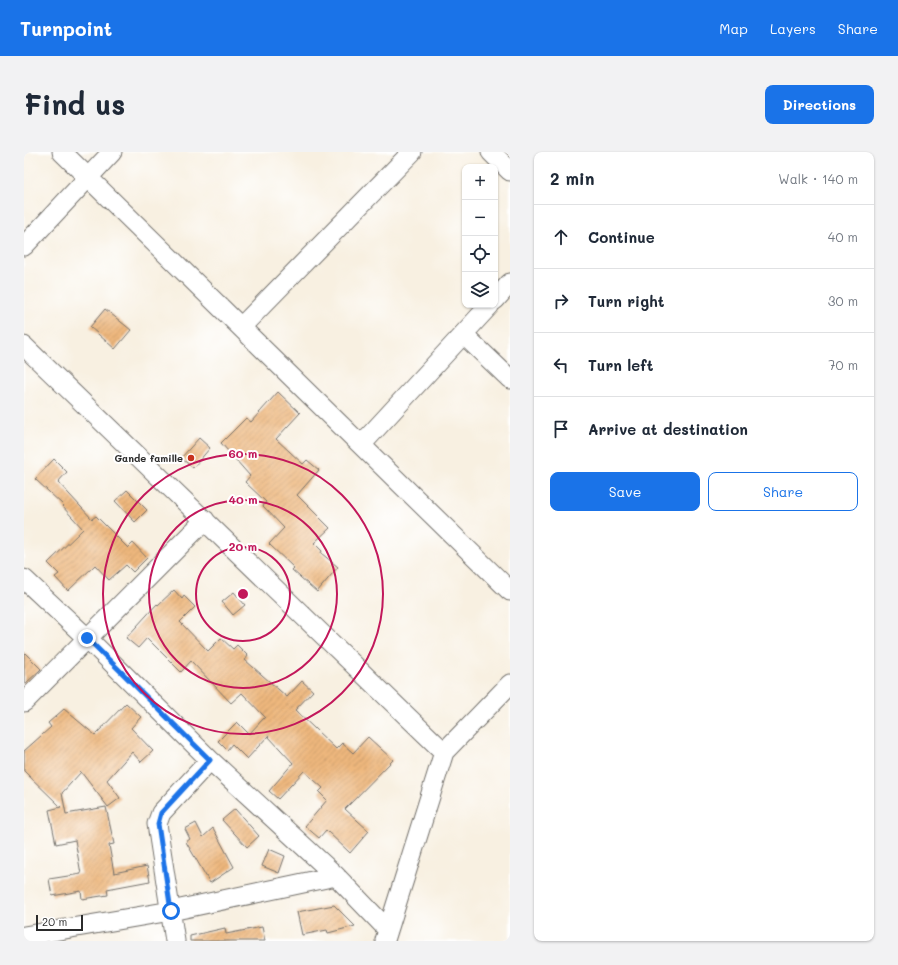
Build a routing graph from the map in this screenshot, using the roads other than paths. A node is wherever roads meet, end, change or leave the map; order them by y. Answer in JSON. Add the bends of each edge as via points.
{"nodes":[{"id":1,"x":62,"y":152,"type":"edge"},
{"id":2,"x":112,"y":152,"type":"edge"},
{"id":3,"x":412,"y":152,"type":"edge"},
{"id":4,"x":491,"y":152,"type":"edge"},
{"id":5,"x":510,"y":171,"type":"edge"},
{"id":6,"x":88,"y":177,"type":"junction"},
{"id":7,"x":24,"y":246,"type":"edge"},
{"id":8,"x":510,"y":283,"type":"edge"},
{"id":9,"x":498,"y":297,"type":"edge"},
{"id":10,"x":487,"y":308,"type":"edge"},
{"id":11,"x":241,"y":327,"type":"junction"},
{"id":12,"x":463,"y":334,"type":"junction"},
{"id":13,"x":24,"y":346,"type":"edge"},
{"id":14,"x":510,"y":380,"type":"edge"},
{"id":15,"x":361,"y":445,"type":"junction"},
{"id":16,"x":204,"y":520,"type":"junction"},
{"id":17,"x":24,"y":579,"type":"edge"},
{"id":18,"x":510,"y":591,"type":"edge"},
{"id":19,"x":87,"y":638,"type":"junction"},
{"id":20,"x":510,"y":684,"type":"edge"},
{"id":21,"x":24,"y":702,"type":"edge"},
{"id":22,"x":444,"y":752,"type":"junction"},
{"id":23,"x":210,"y":760,"type":"junction"},
{"id":24,"x":336,"y":876,"type":"junction"},
{"id":25,"x":171,"y":911,"type":"junction"},
{"id":26,"x":24,"y":936,"type":"edge"},
{"id":27,"x":387,"y":936,"type":"edge"},
{"id":28,"x":175,"y":941,"type":"edge"}],
"edges":[{"from":1,"to":6,"type":"street"},
{"from":2,"to":6,"type":"street"},
{"from":3,"to":11,"type":"street"},
{"from":4,"to":5,"type":"street"},
{"from":6,"to":7,"type":"street"},
{"from":6,"to":11,"type":"street"},
{"from":8,"to":9,"type":"street"},
{"from":10,"to":12,"type":"street"},
{"from":11,"to":15,"type":"street"},
{"from":12,"to":14,"type":"street"},
{"from":12,"to":15,"type":"street"},
{"from":13,"to":16,"type":"street"},
{"from":15,"to":18,"type":"street"},
{"from":16,"to":19,"type":"street"},
{"from":16,"to":22,"type":"street"},
{"from":17,"to":19,"type":"street"},
{"from":19,"to":21,"type":"street"},
{"from":19,"to":23,"type":"street"},
{"from":20,"to":22,"type":"street"},
{"from":22,"to":27,"type":"street"},
{"from":23,"to":24,"type":"street"},
{"from":23,"to":25,"type":"street","via":[[159,818]]},
{"from":24,"to":25,"type":"street"},
{"from":24,"to":27,"type":"street"},
{"from":25,"to":26,"type":"street"},
{"from":25,"to":28,"type":"street"}]}
